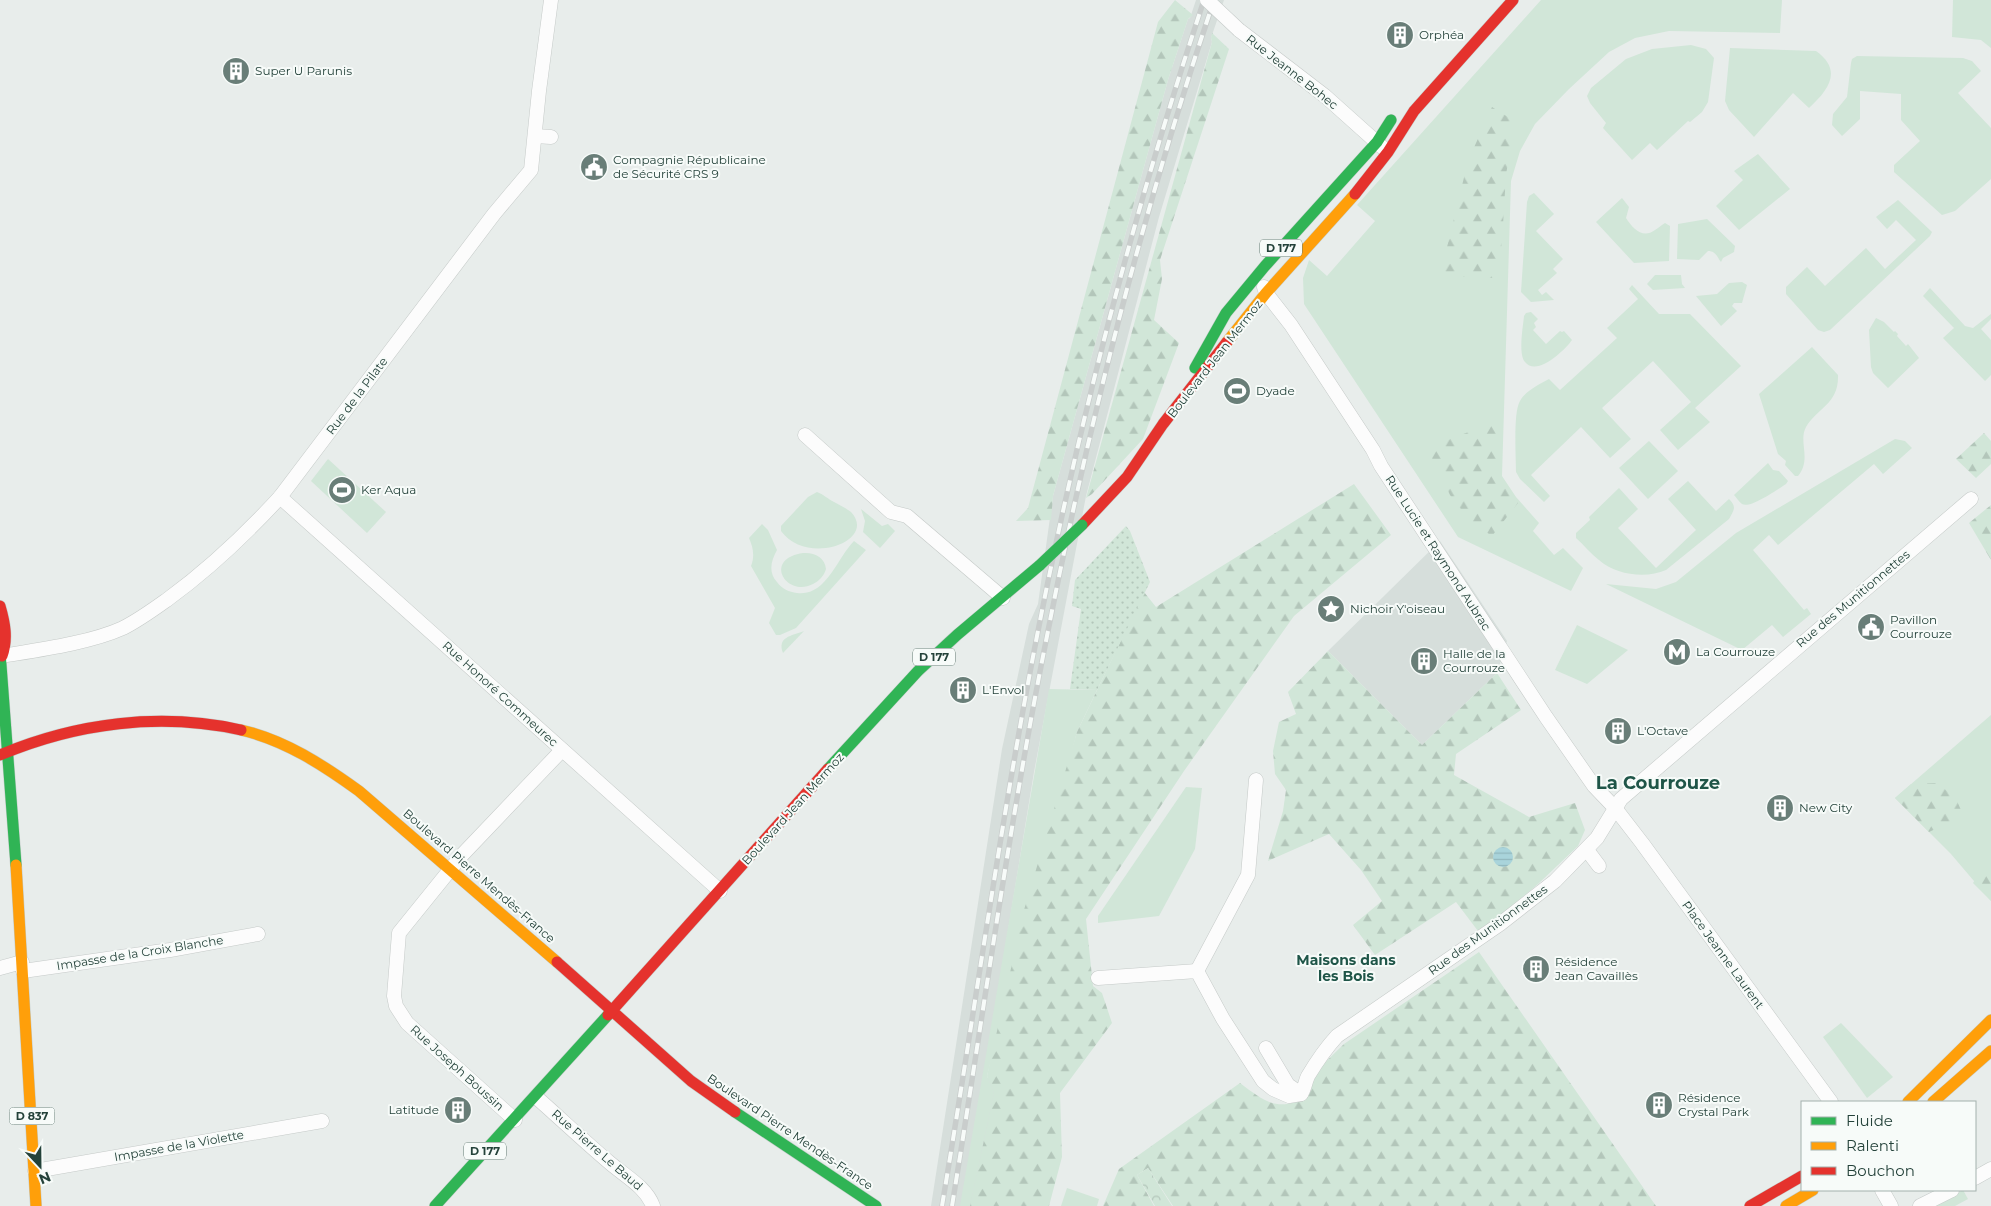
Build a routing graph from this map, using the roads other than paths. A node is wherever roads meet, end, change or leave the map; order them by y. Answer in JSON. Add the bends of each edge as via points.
{"nodes":[{"id":1,"x":551,"y":0,"type":"edge"},
{"id":2,"x":1207,"y":0,"type":"edge"},
{"id":3,"x":1513,"y":0,"type":"edge"},
{"id":4,"x":1398,"y":110,"type":"dead end"},
{"id":5,"x":535,"y":136,"type":"junction"},
{"id":6,"x":551,"y":137,"type":"dead end"},
{"id":7,"x":1377,"y":142,"type":"junction"},
{"id":8,"x":1388,"y":152,"type":"junction"},
{"id":9,"x":1318,"y":208,"type":"junction"},
{"id":10,"x":1266,"y":293,"type":"junction"},
{"id":11,"x":1214,"y":334,"type":"junction"},
{"id":12,"x":1163,"y":424,"type":"junction"},
{"id":13,"x":805,"y":435,"type":"dead end"},
{"id":14,"x":280,"y":497,"type":"junction"},
{"id":15,"x":1971,"y":498,"type":"dead end"},
{"id":16,"x":1002,"y":598,"type":"junction"},
{"id":17,"x":0,"y":606,"type":"edge"},
{"id":18,"x":0,"y":611,"type":"edge"},
{"id":19,"x":1,"y":654,"type":"edge"},
{"id":20,"x":2,"y":691,"type":"edge"},
{"id":21,"x":562,"y":750,"type":"junction"},
{"id":22,"x":4,"y":753,"type":"edge"},
{"id":23,"x":1256,"y":780,"type":"dead end"},
{"id":24,"x":1615,"y":808,"type":"junction"},
{"id":25,"x":1587,"y":850,"type":"junction"},
{"id":26,"x":1599,"y":866,"type":"dead end"},
{"id":27,"x":450,"y":870,"type":"junction"},
{"id":28,"x":720,"y":890,"type":"junction"},
{"id":29,"x":258,"y":934,"type":"dead end"},
{"id":30,"x":23,"y":967,"type":"junction"},
{"id":31,"x":0,"y":968,"type":"edge"},
{"id":32,"x":1197,"y":971,"type":"junction"},
{"id":33,"x":1098,"y":978,"type":"dead end"},
{"id":34,"x":613,"y":1010,"type":"junction"},
{"id":35,"x":1991,"y":1020,"type":"edge"},
{"id":36,"x":1266,"y":1048,"type":"dead end"},
{"id":37,"x":1991,"y":1051,"type":"edge"},
{"id":38,"x":1298,"y":1095,"type":"junction"},
{"id":39,"x":536,"y":1097,"type":"junction"},
{"id":40,"x":1830,"y":1101,"type":"edge"},
{"id":41,"x":1909,"y":1101,"type":"edge"},
{"id":42,"x":1933,"y":1101,"type":"edge"},
{"id":43,"x":515,"y":1120,"type":"junction"},
{"id":44,"x":322,"y":1121,"type":"dead end"},
{"id":45,"x":1991,"y":1170,"type":"edge"},
{"id":46,"x":35,"y":1171,"type":"junction"},
{"id":47,"x":1801,"y":1177,"type":"edge"},
{"id":48,"x":1976,"y":1178,"type":"edge"},
{"id":49,"x":1811,"y":1191,"type":"edge"},
{"id":50,"x":1883,"y":1191,"type":"edge"},
{"id":51,"x":1950,"y":1191,"type":"edge"},
{"id":52,"x":36,"y":1206,"type":"edge"},
{"id":53,"x":435,"y":1206,"type":"edge"},
{"id":54,"x":653,"y":1206,"type":"edge"},
{"id":55,"x":876,"y":1206,"type":"edge"},
{"id":56,"x":1750,"y":1206,"type":"edge"},
{"id":57,"x":1786,"y":1206,"type":"edge"},
{"id":58,"x":1891,"y":1206,"type":"edge"},
{"id":59,"x":1920,"y":1206,"type":"edge"}],
"edges":[{"from":1,"to":5,"type":"street","name":"Rue de la Pilate"},
{"from":2,"to":7,"type":"street","name":"Rue Jeanne Bohec","bridge":true,"via":[[1238,30],[1325,96]]},
{"from":3,"to":8,"type":"main road","name":"Boulevard Jean Mermoz","via":[[1414,111]]},
{"from":4,"to":7,"type":"main road","name":"Boulevard Jean Mermoz"},
{"from":5,"to":6,"type":"street"},
{"from":5,"to":14,"type":"street","name":"Rue de la Pilate","via":[[531,170],[494,214]]},
{"from":7,"to":8,"type":"street"},
{"from":7,"to":9,"type":"main road","name":"Boulevard Jean Mermoz"},
{"from":8,"to":10,"type":"main road","name":"Boulevard Jean Mermoz","number":"D 177","via":[[1364,184]]},
{"from":9,"to":10,"type":"street","name":"Boulevard Jean Mermoz","via":[[1315,219],[1269,271],[1264,280]]},
{"from":9,"to":11,"type":"main road","name":"Boulevard Jean Mermoz","number":"D 177","via":[[1226,313]]},
{"from":10,"to":11,"type":"street","name":"Boulevard Jean Mermoz","via":[[1236,308]]},
{"from":10,"to":12,"type":"main road","name":"Boulevard Jean Mermoz","number":"D 177"},
{"from":10,"to":24,"type":"street","name":"Rue Lucie et Raymond Aubrac","via":[[1291,325],[1546,717],[1594,786]]},
{"from":11,"to":12,"type":"main road","name":"Boulevard Jean Mermoz","number":"D 177"},
{"from":12,"to":16,"type":"main road","name":"Boulevard Jean Mermoz","number":"D 177","bridge":true,"via":[[1127,477],[1082,525]]},
{"from":13,"to":16,"type":"street","via":[[891,512],[907,516]]},
{"from":14,"to":19,"type":"street","name":"Rue de la Pilate","via":[[256,524],[208,567],[134,622],[102,636]]},
{"from":14,"to":21,"type":"street","name":"Rue Honoré Commeurec"},
{"from":15,"to":24,"type":"street","name":"Rue des Munitionnettes","via":[[1621,798]]},
{"from":16,"to":28,"type":"main road","name":"Boulevard Jean Mermoz","number":"D 177","via":[[918,671]]},
{"from":17,"to":18,"type":"main road"},
{"from":18,"to":19,"type":"main road","via":[[5,623],[6,644]]},
{"from":19,"to":20,"type":"main road"},
{"from":20,"to":22,"type":"main road"},
{"from":21,"to":27,"type":"street","name":"Rue Joseph Boussin"},
{"from":21,"to":28,"type":"street","name":"Rue Honoré Commeurec"},
{"from":22,"to":27,"type":"main road","name":"Boulevard Pierre Mendès-France","via":[[89,728],[141,720],[195,720],[240,730],[288,746],[333,771]]},
{"from":22,"to":30,"type":"main road","number":"D 837"},
{"from":23,"to":32,"type":"street","via":[[1248,874]]},
{"from":24,"to":25,"type":"street","name":"Rue des Munitionnettes"},
{"from":24,"to":40,"type":"street","name":"Place Jeanne Laurent"},
{"from":25,"to":26,"type":"street"},
{"from":25,"to":38,"type":"street","name":"Rue des Munitionnettes","via":[[1555,881],[1500,924],[1337,1036],[1320,1057],[1307,1078],[1305,1089]]},
{"from":27,"to":34,"type":"main road","name":"Boulevard Pierre Mendès-France"},
{"from":27,"to":43,"type":"street","name":"Rue Joseph Boussin","via":[[398,933],[393,984],[396,1006],[407,1023]]},
{"from":28,"to":34,"type":"main road","name":"Boulevard Jean Mermoz","number":"D 177"},
{"from":29,"to":30,"type":"street","name":"Impasse de la Croix Blanche","via":[[170,950]]},
{"from":30,"to":31,"type":"street","name":"Impasse de la Croix Blanche"},
{"from":30,"to":46,"type":"main road","number":"D 837"},
{"from":32,"to":33,"type":"street"},
{"from":32,"to":38,"type":"street","via":[[1263,1081],[1273,1090]]},
{"from":34,"to":39,"type":"main road","name":"Boulevard Jean Mermoz","number":"D 177"},
{"from":34,"to":55,"type":"main road","name":"Boulevard Pierre Mendès-France","via":[[716,1100]]},
{"from":35,"to":41,"type":"main road"},
{"from":36,"to":38,"type":"street","via":[[1288,1085]]},
{"from":37,"to":42,"type":"main road"},
{"from":39,"to":43,"type":"main road","name":"Boulevard Jean Mermoz","number":"D 177"},
{"from":39,"to":54,"type":"street","name":"Rue Pierre Le Baud","via":[[643,1190]]},
{"from":43,"to":53,"type":"main road","name":"Boulevard Jean Mermoz","number":"D 177"},
{"from":44,"to":46,"type":"street","name":"Impasse de la Violette"},
{"from":45,"to":48,"type":"street"},
{"from":46,"to":52,"type":"main road","number":"D 837"},
{"from":47,"to":56,"type":"main road"},
{"from":49,"to":57,"type":"main road"},
{"from":50,"to":58,"type":"street"},
{"from":51,"to":59,"type":"street"}]}
